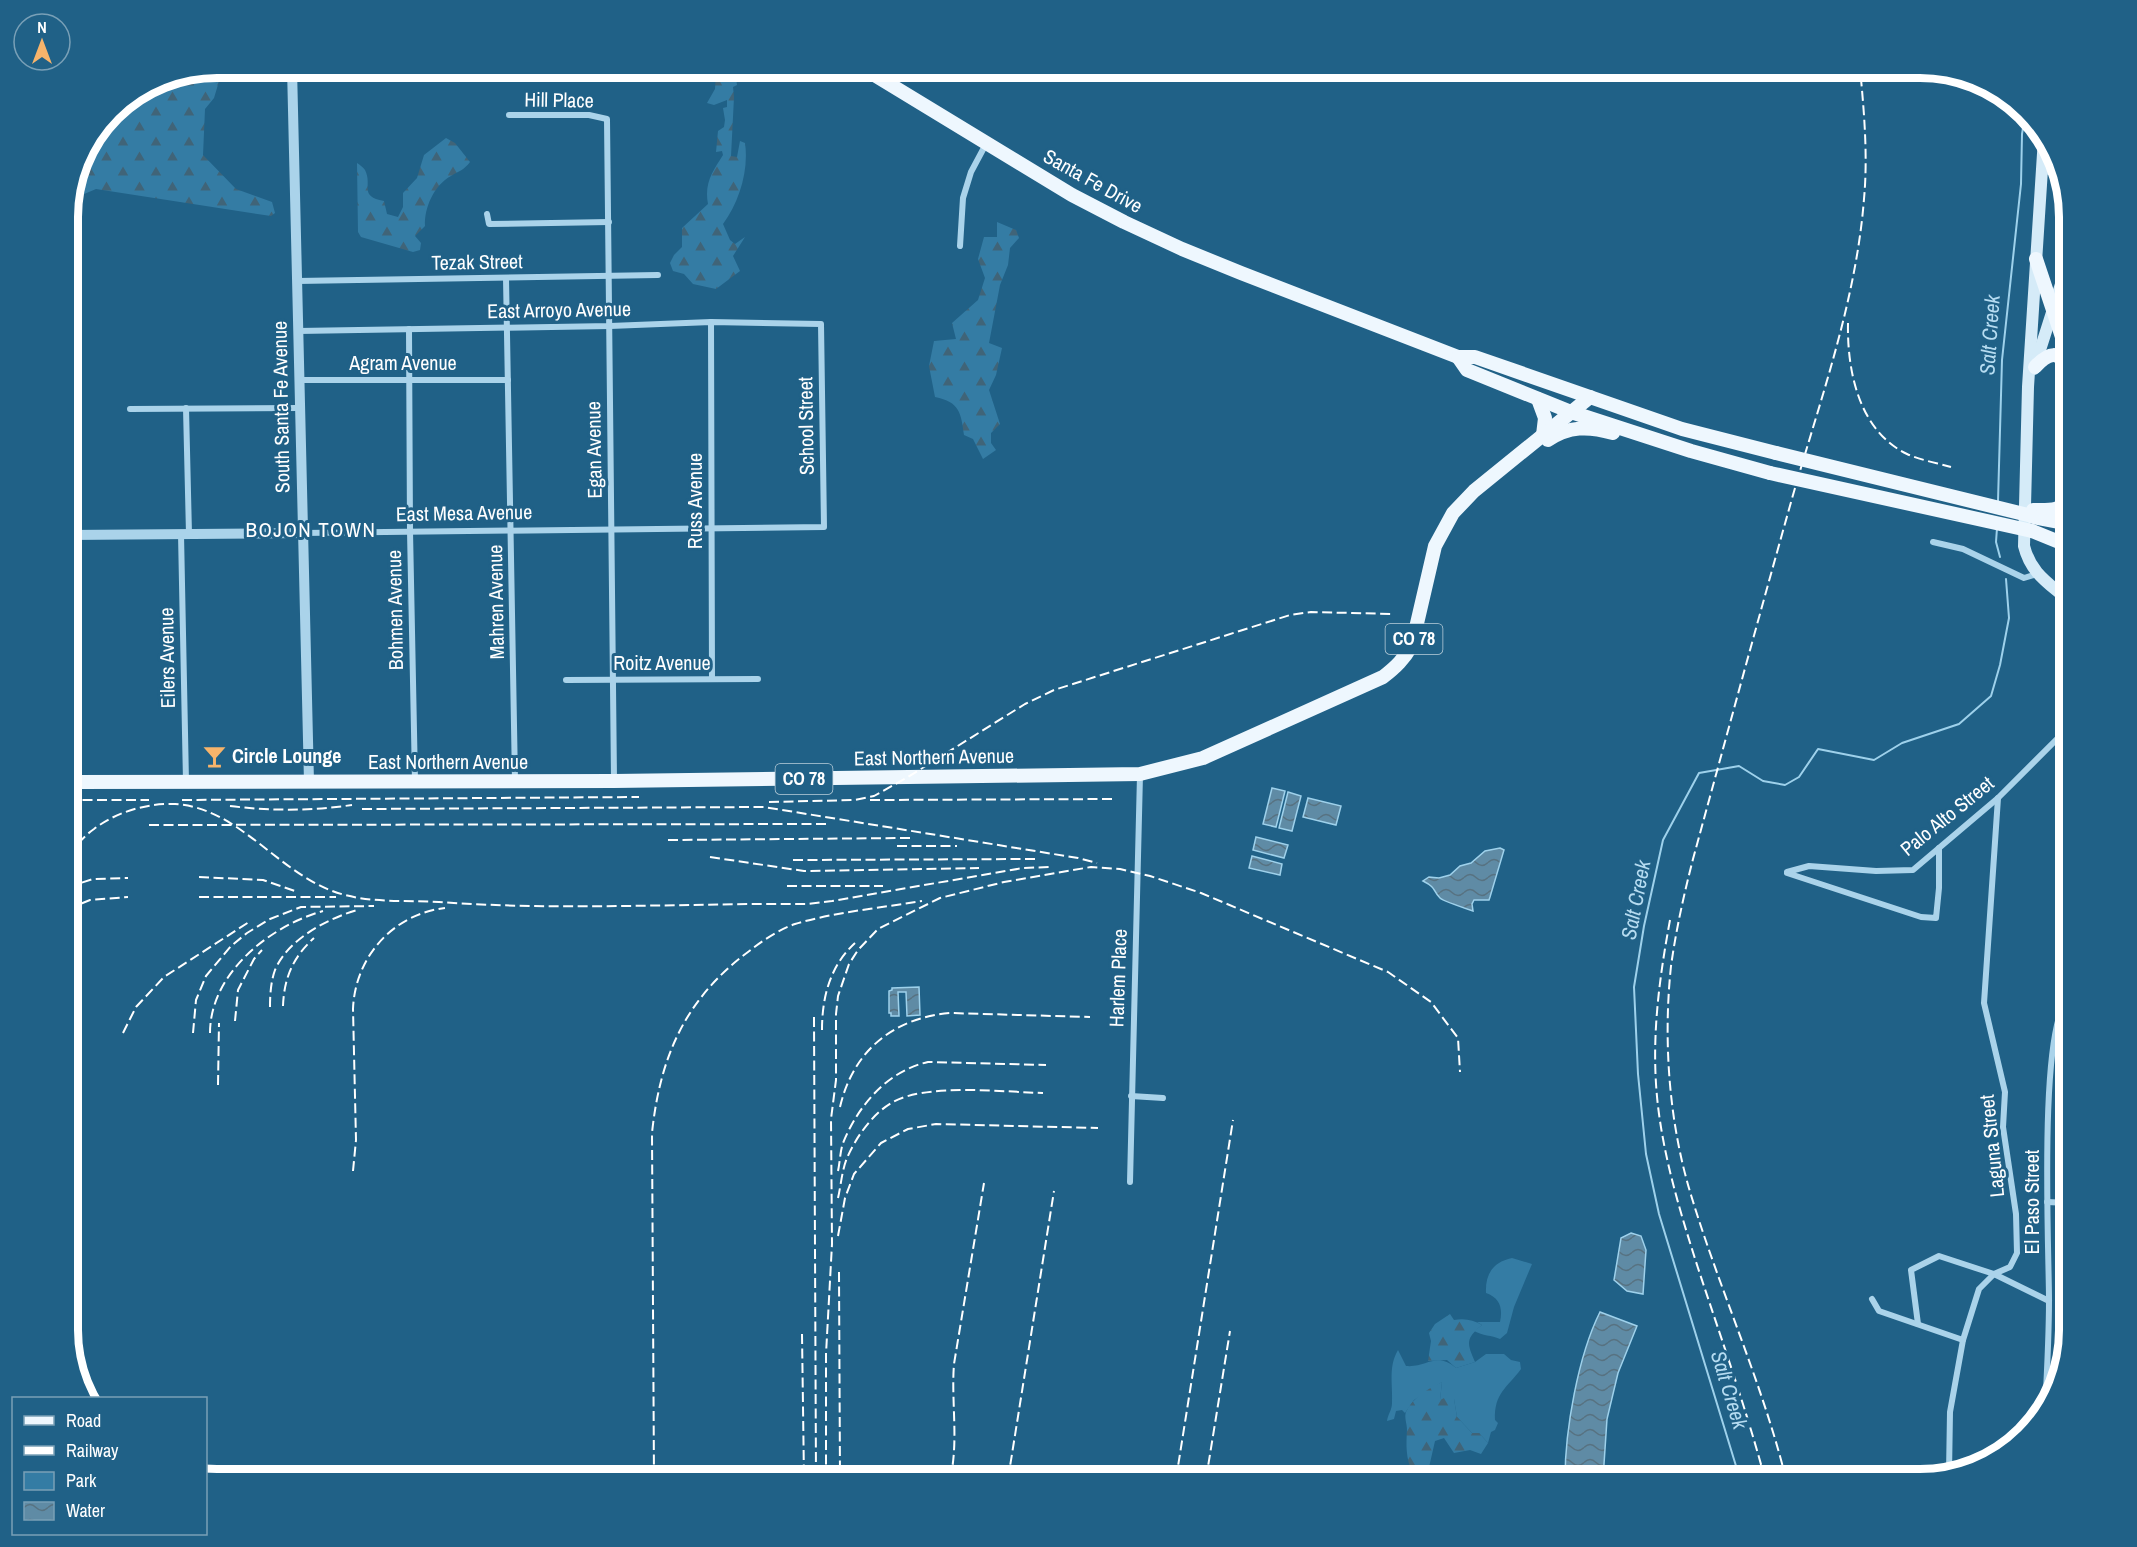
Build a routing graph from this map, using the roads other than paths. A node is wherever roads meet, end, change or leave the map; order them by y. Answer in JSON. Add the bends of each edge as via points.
{"nodes":[{"id":1,"x":292,"y":78,"type":"edge"},
{"id":2,"x":880,"y":78,"type":"edge"},
{"id":3,"x":509,"y":116,"type":"dead end"},
{"id":4,"x":608,"y":119,"type":"joint"},
{"id":5,"x":988,"y":142,"type":"junction"},
{"id":6,"x":2043,"y":152,"type":"edge"},
{"id":7,"x":2052,"y":171,"type":"edge"},
{"id":8,"x":2042,"y":172,"type":"junction"},
{"id":9,"x":487,"y":214,"type":"dead end"},
{"id":10,"x":609,"y":222,"type":"junction"},
{"id":11,"x":960,"y":246,"type":"dead end"},
{"id":12,"x":2036,"y":259,"type":"junction"},
{"id":13,"x":658,"y":275,"type":"dead end"},
{"id":14,"x":609,"y":276,"type":"junction"},
{"id":15,"x":506,"y":278,"type":"junction"},
{"id":16,"x":297,"y":281,"type":"junction"},
{"id":17,"x":2059,"y":294,"type":"edge"},
{"id":18,"x":2054,"y":310,"type":"junction"},
{"id":19,"x":711,"y":322,"type":"junction"},
{"id":20,"x":822,"y":324,"type":"joint"},
{"id":21,"x":610,"y":326,"type":"junction"},
{"id":22,"x":2059,"y":326,"type":"edge"},
{"id":23,"x":507,"y":327,"type":"junction"},
{"id":24,"x":409,"y":329,"type":"junction"},
{"id":25,"x":297,"y":331,"type":"junction"},
{"id":26,"x":2059,"y":356,"type":"edge"},
{"id":27,"x":1458,"y":357,"type":"junction"},
{"id":28,"x":2035,"y":367,"type":"junction"},
{"id":29,"x":298,"y":380,"type":"junction"},
{"id":30,"x":409,"y":380,"type":"junction"},
{"id":31,"x":508,"y":380,"type":"junction"},
{"id":32,"x":2028,"y":387,"type":"junction"},
{"id":33,"x":1590,"y":397,"type":"junction"},
{"id":34,"x":1538,"y":399,"type":"junction"},
{"id":35,"x":186,"y":408,"type":"junction"},
{"id":36,"x":299,"y":408,"type":"junction"},
{"id":37,"x":130,"y":409,"type":"dead end"},
{"id":38,"x":1571,"y":412,"type":"junction"},
{"id":39,"x":1544,"y":435,"type":"junction"},
{"id":40,"x":1682,"y":448,"type":"junction"},
{"id":41,"x":1505,"y":466,"type":"junction"},
{"id":42,"x":2059,"y":508,"type":"edge"},
{"id":43,"x":2032,"y":513,"type":"junction"},
{"id":44,"x":2059,"y":521,"type":"edge"},
{"id":45,"x":824,"y":527,"type":"joint"},
{"id":46,"x":711,"y":528,"type":"junction"},
{"id":47,"x":511,"y":530,"type":"junction"},
{"id":48,"x":612,"y":530,"type":"junction"},
{"id":49,"x":410,"y":531,"type":"junction"},
{"id":50,"x":2032,"y":531,"type":"junction"},
{"id":51,"x":302,"y":532,"type":"junction"},
{"id":52,"x":185,"y":534,"type":"junction"},
{"id":53,"x":78,"y":535,"type":"edge"},
{"id":54,"x":2059,"y":536,"type":"edge"},
{"id":55,"x":1933,"y":542,"type":"dead end"},
{"id":56,"x":2059,"y":542,"type":"edge"},
{"id":57,"x":2037,"y":574,"type":"junction"},
{"id":58,"x":2059,"y":592,"type":"edge"},
{"id":59,"x":712,"y":679,"type":"junction"},
{"id":60,"x":758,"y":679,"type":"dead end"},
{"id":61,"x":566,"y":680,"type":"dead end"},
{"id":62,"x":613,"y":680,"type":"junction"},
{"id":63,"x":2059,"y":738,"type":"edge"},
{"id":64,"x":1140,"y":774,"type":"junction"},
{"id":65,"x":515,"y":781,"type":"junction"},
{"id":66,"x":614,"y":781,"type":"junction"},
{"id":67,"x":78,"y":782,"type":"edge"},
{"id":68,"x":186,"y":782,"type":"junction"},
{"id":69,"x":309,"y":782,"type":"junction"},
{"id":70,"x":415,"y":782,"type":"junction"},
{"id":71,"x":1998,"y":798,"type":"junction"},
{"id":72,"x":1939,"y":848,"type":"junction"},
{"id":73,"x":2059,"y":1021,"type":"edge"},
{"id":74,"x":1131,"y":1096,"type":"junction"},
{"id":75,"x":1163,"y":1098,"type":"dead end"},
{"id":76,"x":1130,"y":1182,"type":"dead end"},
{"id":77,"x":2047,"y":1202,"type":"junction"},
{"id":78,"x":2059,"y":1203,"type":"edge"},
{"id":79,"x":1994,"y":1274,"type":"junction"},
{"id":80,"x":1872,"y":1299,"type":"dead end"},
{"id":81,"x":2049,"y":1301,"type":"junction"},
{"id":82,"x":1918,"y":1324,"type":"junction"},
{"id":83,"x":1963,"y":1340,"type":"junction"},
{"id":84,"x":2046,"y":1389,"type":"edge"},
{"id":85,"x":1949,"y":1466,"type":"edge"}],
"edges":[{"from":1,"to":16,"type":"street","name":"South Santa Fe Avenue"},
{"from":2,"to":5,"type":"main road","name":"Santa Fe Drive"},
{"from":3,"to":4,"type":"street","name":"Hill Place","via":[[589,115]]},
{"from":4,"to":10,"type":"street","name":"Egan Avenue"},
{"from":5,"to":11,"type":"street","via":[[971,172],[963,198]]},
{"from":5,"to":27,"type":"main road","name":"Santa Fe Drive","via":[[1072,195],[1182,249]]},
{"from":6,"to":8,"type":"main road"},
{"from":7,"to":8,"type":"street"},
{"from":8,"to":12,"type":"main road"},
{"from":9,"to":10,"type":"street","via":[[489,224]]},
{"from":10,"to":14,"type":"street","name":"Egan Avenue"},
{"from":12,"to":18,"type":"main road"},
{"from":12,"to":32,"type":"main road"},
{"from":13,"to":14,"type":"street","name":"Tezak Street"},
{"from":14,"to":15,"type":"street","name":"Tezak Street"},
{"from":14,"to":21,"type":"street","name":"Egan Avenue"},
{"from":15,"to":16,"type":"street","name":"Tezak Street"},
{"from":15,"to":23,"type":"street","name":"Mahren Avenue"},
{"from":16,"to":25,"type":"street","name":"South Santa Fe Avenue"},
{"from":17,"to":18,"type":"main road"},
{"from":18,"to":22,"type":"main road"},
{"from":18,"to":28,"type":"main road"},
{"from":19,"to":20,"type":"street","name":"East Arroyo Avenue"},
{"from":19,"to":21,"type":"street","name":"East Arroyo Avenue"},
{"from":19,"to":46,"type":"street","name":"Russ Avenue"},
{"from":20,"to":45,"type":"street","name":"School Street"},
{"from":21,"to":23,"type":"street","name":"East Arroyo Avenue"},
{"from":21,"to":48,"type":"street","name":"Egan Avenue"},
{"from":23,"to":24,"type":"street","name":"East Arroyo Avenue"},
{"from":23,"to":31,"type":"street","name":"Mahren Avenue"},
{"from":24,"to":25,"type":"street","name":"East Arroyo Avenue"},
{"from":24,"to":30,"type":"street","name":"Bohmen Avenue"},
{"from":25,"to":29,"type":"street","name":"South Santa Fe Avenue"},
{"from":26,"to":28,"type":"main road","via":[[2043,358]]},
{"from":27,"to":33,"type":"main road","via":[[1475,357]]},
{"from":27,"to":34,"type":"main road","via":[[1467,370]]},
{"from":28,"to":32,"type":"main road"},
{"from":29,"to":30,"type":"street","name":"Agram Avenue"},
{"from":29,"to":36,"type":"street","name":"South Santa Fe Avenue"},
{"from":30,"to":31,"type":"street","name":"Agram Avenue"},
{"from":30,"to":49,"type":"street","name":"Bohmen Avenue"},
{"from":31,"to":47,"type":"street","name":"Mahren Avenue"},
{"from":32,"to":57,"type":"main road","via":[[2024,546]]},
{"from":33,"to":38,"type":"main road","name":"East Northern Avenue","number":"CO 78"},
{"from":33,"to":43,"type":"main road","bridge":true,"via":[[1682,429],[1973,503]]},
{"from":34,"to":38,"type":"main road"},
{"from":34,"to":39,"type":"main road","via":[[1545,418]]},
{"from":35,"to":36,"type":"street"},
{"from":35,"to":37,"type":"street"},
{"from":35,"to":52,"type":"street","name":"Eilers Avenue"},
{"from":36,"to":51,"type":"street","name":"South Santa Fe Avenue"},
{"from":38,"to":39,"type":"main road","name":"East Northern Avenue","number":"CO 78"},
{"from":38,"to":40,"type":"main road"},
{"from":39,"to":41,"type":"main road","name":"East Northern Avenue","number":"CO 78"},
{"from":40,"to":41,"type":"main road","via":[[1674,452],[1604,431],[1578,428],[1560,432]]},
{"from":40,"to":50,"type":"main road","bridge":true,"via":[[1770,473]]},
{"from":41,"to":64,"type":"main road","name":"East Northern Avenue","number":"CO 78","via":[[1474,491],[1441,533],[1412,645],[1396,667],[1203,758]]},
{"from":42,"to":43,"type":"main road"},
{"from":43,"to":44,"type":"main road"},
{"from":45,"to":46,"type":"street","name":"East Mesa Avenue"},
{"from":46,"to":48,"type":"street","name":"East Mesa Avenue"},
{"from":46,"to":59,"type":"street","name":"Russ Avenue"},
{"from":47,"to":48,"type":"street","name":"East Mesa Avenue"},
{"from":47,"to":49,"type":"street","name":"East Mesa Avenue"},
{"from":47,"to":65,"type":"street","name":"Mahren Avenue"},
{"from":48,"to":62,"type":"street","name":"Egan Avenue"},
{"from":49,"to":51,"type":"street","name":"East Mesa Avenue"},
{"from":49,"to":70,"type":"street","name":"Bohmen Avenue"},
{"from":50,"to":54,"type":"main road"},
{"from":50,"to":56,"type":"main road"},
{"from":51,"to":52,"type":"street","name":"East Mesa Avenue"},
{"from":51,"to":69,"type":"street","name":"South Santa Fe Avenue"},
{"from":52,"to":53,"type":"street","name":"East Mesa Avenue"},
{"from":52,"to":68,"type":"street","name":"Eilers Avenue"},
{"from":55,"to":57,"type":"street","via":[[1964,549],[2024,578]]},
{"from":57,"to":58,"type":"main road"},
{"from":59,"to":60,"type":"street","name":"Roitz Avenue"},
{"from":59,"to":62,"type":"street","name":"Roitz Avenue"},
{"from":61,"to":62,"type":"street","name":"Roitz Avenue"},
{"from":62,"to":66,"type":"street","name":"Egan Avenue"},
{"from":63,"to":71,"type":"street","name":"Palo Alto Street"},
{"from":64,"to":66,"type":"main road","name":"East Northern Avenue","number":"CO 78"},
{"from":64,"to":74,"type":"street","name":"Harlem Place"},
{"from":65,"to":66,"type":"main road","name":"East Northern Avenue","number":"CO 78"},
{"from":65,"to":70,"type":"main road","name":"East Northern Avenue","number":"CO 78"},
{"from":67,"to":68,"type":"main road","name":"East Northern Avenue","number":"CO 78"},
{"from":68,"to":69,"type":"main road","name":"East Northern Avenue","number":"CO 78"},
{"from":69,"to":70,"type":"main road","name":"East Northern Avenue","number":"CO 78"},
{"from":71,"to":72,"type":"street","name":"Palo Alto Street"},
{"from":71,"to":79,"type":"street","name":"Laguna Street","via":[[1984,1003],[2005,1092],[2003,1127],[2016,1214],[2017,1253],[2010,1267]]},
{"from":72,"to":72,"type":"street","name":"Palo Alto Street","via":[[1936,918],[1921,917],[1786,872],[1809,866],[1913,870]]},
{"from":73,"to":77,"type":"street","name":"El Paso Street","via":[[2050,1061]]},
{"from":74,"to":75,"type":"street"},
{"from":74,"to":76,"type":"street","name":"Harlem Place"},
{"from":77,"to":78,"type":"street"},
{"from":77,"to":81,"type":"street","name":"El Paso Street"},
{"from":79,"to":81,"type":"street"},
{"from":79,"to":82,"type":"street","via":[[1939,1256],[1911,1270]]},
{"from":79,"to":83,"type":"street","name":"Laguna Street","via":[[1979,1289]]},
{"from":80,"to":82,"type":"street","via":[[1879,1311]]},
{"from":81,"to":84,"type":"street","name":"El Paso Street"},
{"from":82,"to":83,"type":"street"},
{"from":83,"to":85,"type":"street","name":"Laguna Street","via":[[1950,1412]]}]}
